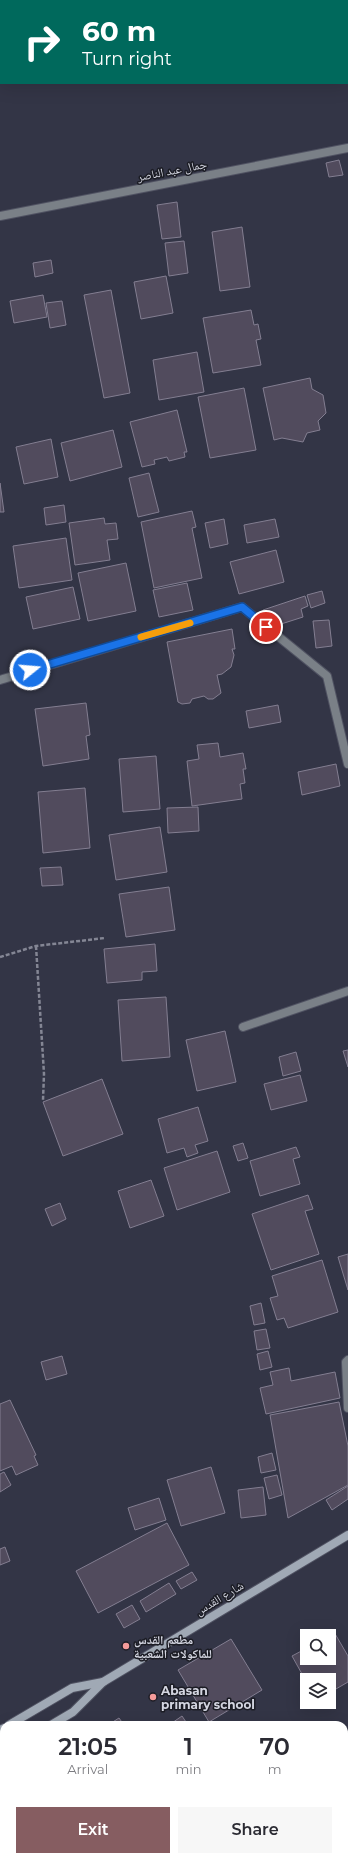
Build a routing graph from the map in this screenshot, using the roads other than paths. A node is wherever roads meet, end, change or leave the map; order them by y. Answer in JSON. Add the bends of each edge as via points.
{"nodes":[{"id":1,"x":348,"y":148,"type":"edge"},
{"id":2,"x":0,"y":216,"type":"edge"},
{"id":3,"x":0,"y":680,"type":"edge"},
{"id":4,"x":348,"y":764,"type":"edge"},
{"id":5,"x":348,"y":992,"type":"edge"},
{"id":6,"x":243,"y":1027,"type":"dead end"},
{"id":7,"x":348,"y":1360,"type":"edge"},
{"id":8,"x":348,"y":1408,"type":"edge"},
{"id":9,"x":348,"y":1535,"type":"edge"},
{"id":10,"x":103,"y":1682,"type":"junction"},
{"id":11,"x":16,"y":1721,"type":"edge"},
{"id":12,"x":58,"y":1721,"type":"edge"}],
"edges":[{"from":1,"to":2,"type":"street","name":"جمال عبد الناصر"},
{"from":3,"to":4,"type":"street","via":[[242,607],[327,676]]},
{"from":5,"to":6,"type":"street"},
{"from":7,"to":8,"type":"street"},
{"from":9,"to":10,"type":"main road","name":"شارع القدس"},
{"from":10,"to":11,"type":"main road","via":[[72,1688]]},
{"from":10,"to":12,"type":"main road","via":[[73,1712]]}]}
